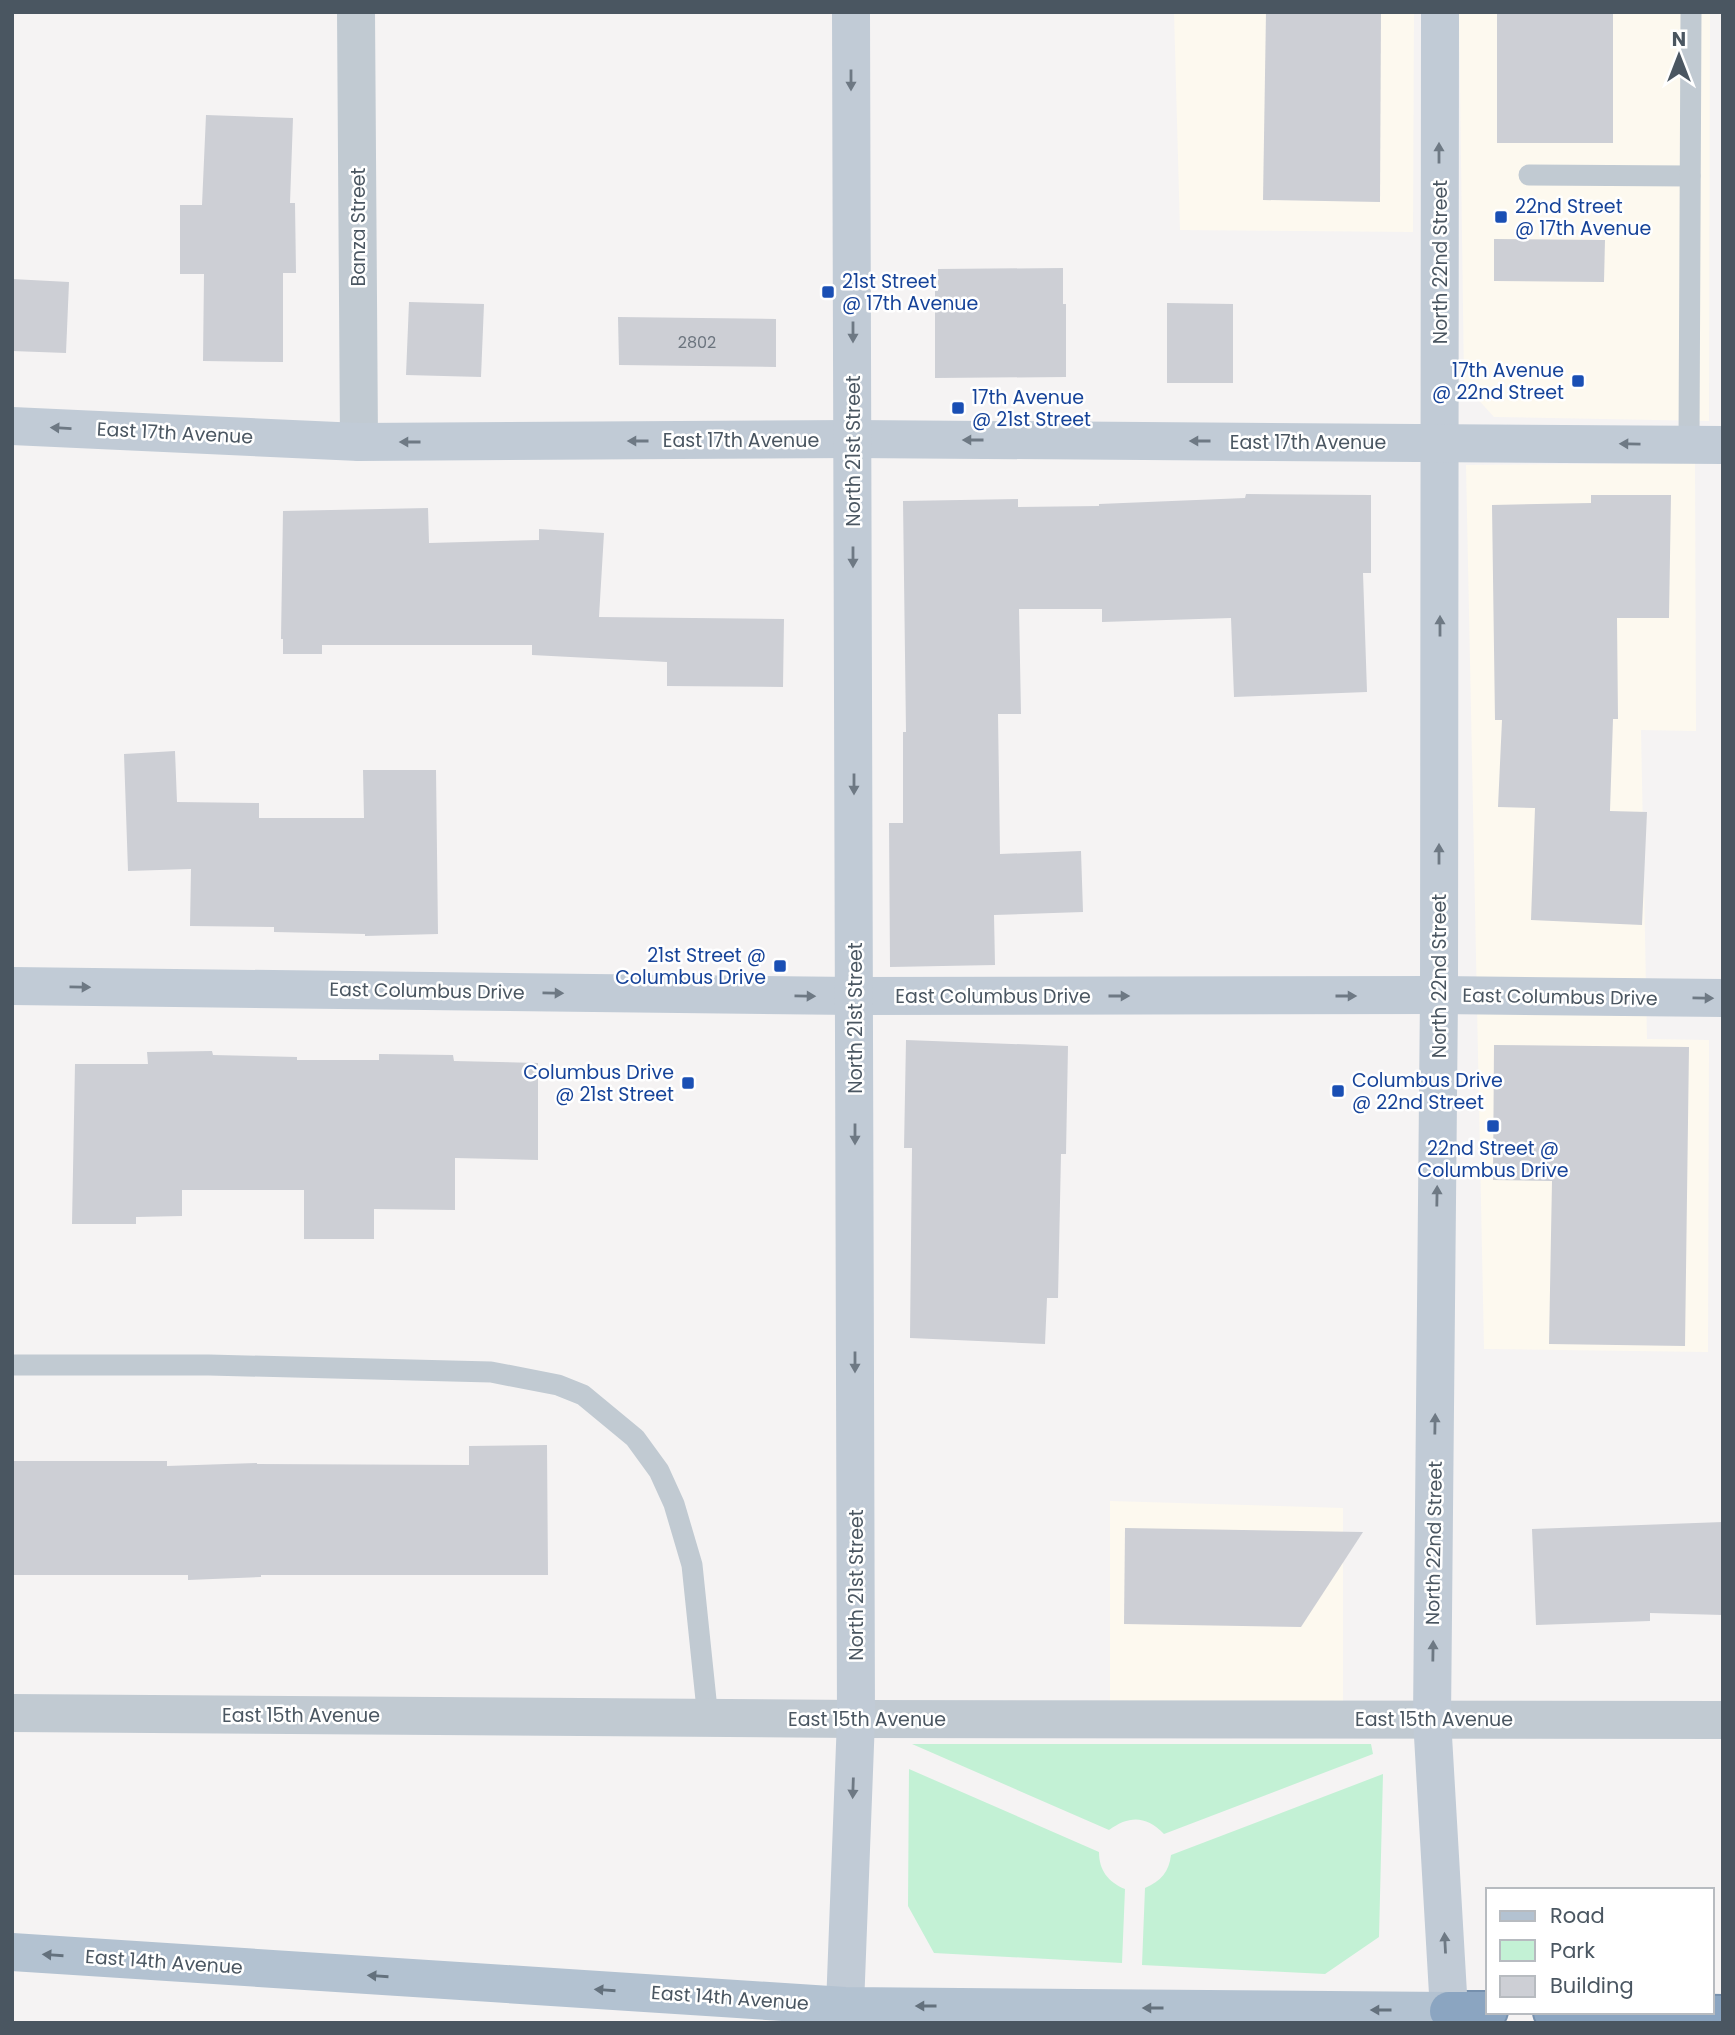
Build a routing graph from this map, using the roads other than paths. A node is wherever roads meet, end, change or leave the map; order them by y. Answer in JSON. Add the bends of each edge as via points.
{"nodes":[{"id":1,"x":356,"y":12,"type":"edge"},
{"id":2,"x":851,"y":12,"type":"edge"},
{"id":3,"x":1440,"y":12,"type":"edge"},
{"id":4,"x":1691,"y":12,"type":"edge"},
{"id":5,"x":1530,"y":175,"type":"dead end"},
{"id":6,"x":1690,"y":176,"type":"junction"},
{"id":7,"x":12,"y":426,"type":"edge"},
{"id":8,"x":853,"y":439,"type":"junction"},
{"id":9,"x":359,"y":442,"type":"junction"},
{"id":10,"x":1440,"y":442,"type":"junction"},
{"id":11,"x":1706,"y":445,"type":"edge"},
{"id":12,"x":12,"y":986,"type":"edge"},
{"id":13,"x":1439,"y":995,"type":"junction"},
{"id":14,"x":855,"y":996,"type":"junction"},
{"id":15,"x":1723,"y":998,"type":"edge"},
{"id":16,"x":12,"y":1365,"type":"edge"},
{"id":17,"x":12,"y":1713,"type":"edge"},
{"id":18,"x":708,"y":1718,"type":"junction"},
{"id":19,"x":856,"y":1719,"type":"junction"},
{"id":20,"x":1432,"y":1719,"type":"junction"},
{"id":21,"x":1723,"y":1720,"type":"edge"},
{"id":22,"x":12,"y":1952,"type":"edge"},
{"id":23,"x":1486,"y":2011,"type":"edge"},
{"id":24,"x":845,"y":2014,"type":"edge"},
{"id":25,"x":1666,"y":2014,"type":"edge"},
{"id":26,"x":1723,"y":2015,"type":"edge"},
{"id":27,"x":1449,"y":2017,"type":"edge"}],
"edges":[{"from":1,"to":9,"type":"street","name":"Banza Street"},
{"from":2,"to":8,"type":"main road","name":"North 21st Street","one_way":true},
{"from":10,"to":3,"type":"main road","name":"North 22nd Street","one_way":true},
{"from":4,"to":6,"type":"lane"},
{"from":5,"to":6,"type":"lane"},
{"from":6,"to":11,"type":"lane"},
{"from":9,"to":7,"type":"main road","name":"East 17th Avenue","one_way":true},
{"from":8,"to":9,"type":"main road","name":"East 17th Avenue","one_way":true},
{"from":10,"to":8,"type":"main road","name":"East 17th Avenue","one_way":true},
{"from":8,"to":14,"type":"main road","name":"North 21st Street","one_way":true},
{"from":11,"to":10,"type":"main road","name":"East 17th Avenue","one_way":true},
{"from":13,"to":10,"type":"main road","name":"North 22nd Street","one_way":true},
{"from":12,"to":14,"type":"main road","name":"East Columbus Drive","one_way":true},
{"from":14,"to":13,"type":"main road","name":"East Columbus Drive","one_way":true},
{"from":13,"to":15,"type":"main road","name":"East Columbus Drive","one_way":true},
{"from":20,"to":13,"type":"main road","name":"North 22nd Street","one_way":true},
{"from":14,"to":19,"type":"main road","name":"North 21st Street","one_way":true},
{"from":16,"to":18,"type":"lane","via":[[491,1372],[558,1385],[583,1395],[635,1438],[659,1471],[674,1504],[692,1565]]},
{"from":17,"to":18,"type":"street","name":"East 15th Avenue"},
{"from":18,"to":19,"type":"street","name":"East 15th Avenue"},
{"from":19,"to":20,"type":"street","name":"East 15th Avenue"},
{"from":19,"to":24,"type":"main road","name":"North 21st Street","one_way":true},
{"from":20,"to":21,"type":"street","name":"East 15th Avenue"},
{"from":27,"to":20,"type":"main road","name":"North 22nd Street","one_way":true},
{"from":24,"to":22,"type":"main road","name":"East 14th Avenue","one_way":true},
{"from":23,"to":27,"type":"highway"},
{"from":27,"to":24,"type":"main road","name":"East 14th Avenue","one_way":true},
{"from":25,"to":26,"type":"highway"}]}
